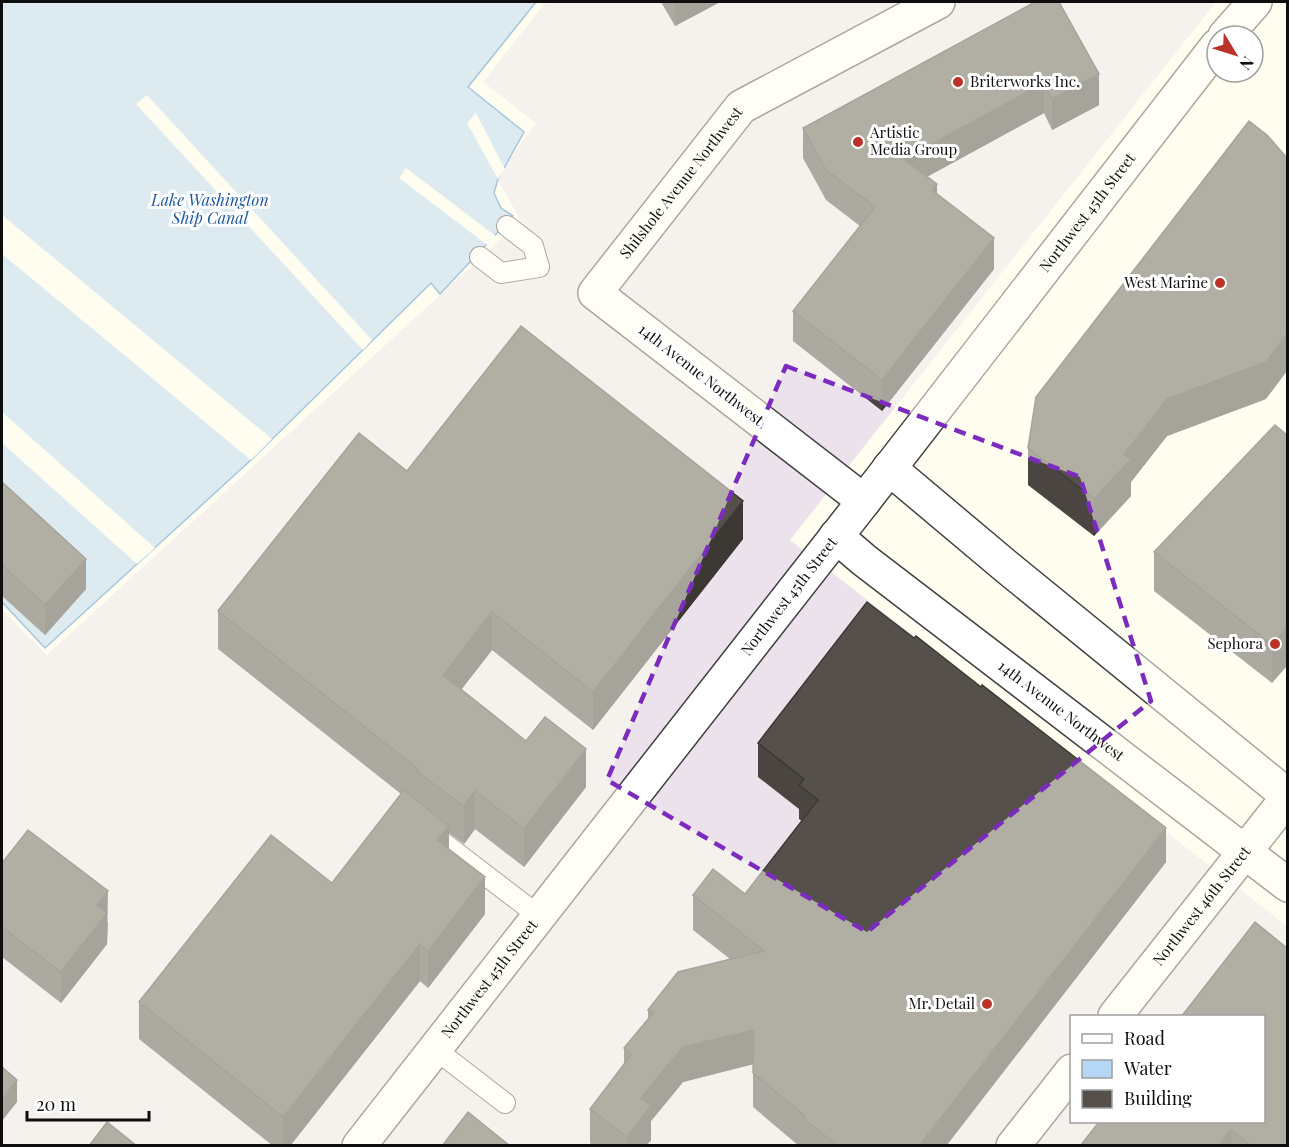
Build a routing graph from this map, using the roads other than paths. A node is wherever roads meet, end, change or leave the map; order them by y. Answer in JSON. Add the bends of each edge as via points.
{"nodes":[{"id":1,"x":938,"y":2,"type":"edge"},
{"id":2,"x":1255,"y":2,"type":"edge"},
{"id":3,"x":1236,"y":24,"type":"edge"},
{"id":4,"x":1205,"y":61,"type":"edge"},
{"id":5,"x":507,"y":226,"type":"dead end"},
{"id":6,"x":480,"y":257,"type":"dead end"},
{"id":7,"x":596,"y":293,"type":"joint"},
{"id":8,"x":889,"y":468,"type":"junction"},
{"id":9,"x":864,"y":501,"type":"junction"},
{"id":10,"x":836,"y":536,"type":"junction"},
{"id":11,"x":1287,"y":796,"type":"edge"},
{"id":12,"x":414,"y":820,"type":"edge"},
{"id":13,"x":1245,"y":852,"type":"junction"},
{"id":14,"x":1287,"y":885,"type":"edge"},
{"id":15,"x":539,"y":916,"type":"junction"},
{"id":16,"x":1117,"y":1015,"type":"edge"},
{"id":17,"x":435,"y":1048,"type":"junction"},
{"id":18,"x":1070,"y":1072,"type":"edge"},
{"id":19,"x":505,"y":1103,"type":"dead end"},
{"id":20,"x":359,"y":1146,"type":"edge"},
{"id":21,"x":1013,"y":1146,"type":"edge"}],
"edges":[{"from":1,"to":7,"type":"street","name":"Shilshole Avenue Northwest","via":[[741,107]]},
{"from":2,"to":3,"type":"street"},
{"from":4,"to":8,"type":"street","name":"Northwest 45th Street"},
{"from":5,"to":6,"type":"lane","via":[[533,246],[538,267],[501,273]]},
{"from":7,"to":9,"type":"street","name":"14th Avenue Northwest"},
{"from":8,"to":9,"type":"street","name":"Northwest 45th Street"},
{"from":8,"to":11,"type":"street"},
{"from":9,"to":10,"type":"street","name":"Northwest 45th Street"},
{"from":10,"to":13,"type":"street","name":"14th Avenue Northwest"},
{"from":10,"to":15,"type":"street","name":"Northwest 45th Street"},
{"from":11,"to":13,"type":"street","name":"Northwest 46th Street"},
{"from":12,"to":15,"type":"lane"},
{"from":13,"to":14,"type":"street","name":"14th Avenue Northwest"},
{"from":13,"to":16,"type":"street","name":"Northwest 46th Street"},
{"from":15,"to":17,"type":"street","name":"Northwest 45th Street"},
{"from":17,"to":19,"type":"lane"},
{"from":17,"to":20,"type":"street","name":"Northwest 45th Street"},
{"from":18,"to":21,"type":"street"}]}
